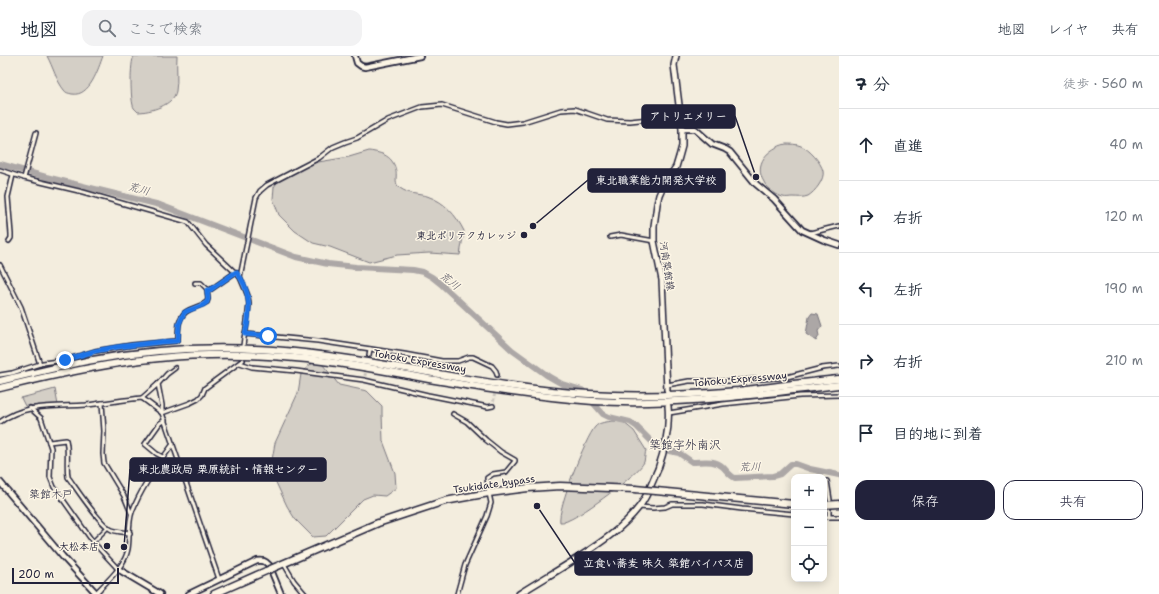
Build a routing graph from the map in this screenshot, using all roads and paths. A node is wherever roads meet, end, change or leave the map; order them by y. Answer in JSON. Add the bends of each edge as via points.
{"nodes":[{"id":1,"x":355,"y":56,"type":"edge"},
{"id":2,"x":420,"y":56,"type":"edge"},
{"id":3,"x":676,"y":56,"type":"edge"},
{"id":4,"x":681,"y":122,"type":"junction"},
{"id":5,"x":682,"y":129,"type":"junction"},
{"id":6,"x":36,"y":133,"type":"dead end"},
{"id":7,"x":0,"y":170,"type":"edge"},
{"id":8,"x":13,"y":175,"type":"junction"},
{"id":9,"x":25,"y":177,"type":"junction"},
{"id":10,"x":839,"y":226,"type":"edge"},
{"id":11,"x":810,"y":233,"type":"junction"},
{"id":12,"x":610,"y":237,"type":"dead end"},
{"id":13,"x":9,"y":241,"type":"dead end"},
{"id":14,"x":654,"y":241,"type":"junction"},
{"id":15,"x":839,"y":245,"type":"edge"},
{"id":16,"x":0,"y":265,"type":"edge"},
{"id":17,"x":236,"y":272,"type":"junction"},
{"id":18,"x":241,"y":276,"type":"junction"},
{"id":19,"x":195,"y":283,"type":"dead end"},
{"id":20,"x":207,"y":290,"type":"junction"},
{"id":21,"x":245,"y":334,"type":"junction"},
{"id":22,"x":243,"y":346,"type":"dead end"},
{"id":23,"x":370,"y":349,"type":"junction"},
{"id":24,"x":369,"y":355,"type":"dead end"},
{"id":25,"x":40,"y":364,"type":"junction"},
{"id":26,"x":839,"y":366,"type":"edge"},
{"id":27,"x":175,"y":368,"type":"dead end"},
{"id":28,"x":0,"y":375,"type":"edge"},
{"id":29,"x":497,"y":375,"type":"dead end"},
{"id":30,"x":839,"y":379,"type":"edge"},
{"id":31,"x":0,"y":381,"type":"edge"},
{"id":32,"x":158,"y":384,"type":"junction"},
{"id":33,"x":839,"y":385,"type":"edge"},
{"id":34,"x":0,"y":388,"type":"edge"},
{"id":35,"x":667,"y":388,"type":"joint"},
{"id":36,"x":839,"y":395,"type":"edge"},
{"id":37,"x":142,"y":398,"type":"junction"},
{"id":38,"x":102,"y":403,"type":"junction"},
{"id":39,"x":493,"y":406,"type":"dead end"},
{"id":40,"x":668,"y":406,"type":"dead end"},
{"id":41,"x":30,"y":408,"type":"junction"},
{"id":42,"x":162,"y":412,"type":"junction"},
{"id":43,"x":669,"y":413,"type":"junction"},
{"id":44,"x":453,"y":414,"type":"dead end"},
{"id":45,"x":165,"y":420,"type":"junction"},
{"id":46,"x":0,"y":422,"type":"edge"},
{"id":47,"x":49,"y":442,"type":"junction"},
{"id":48,"x":173,"y":443,"type":"junction"},
{"id":49,"x":163,"y":457,"type":"junction"},
{"id":50,"x":228,"y":468,"type":"dead end"},
{"id":51,"x":186,"y":481,"type":"junction"},
{"id":52,"x":827,"y":481,"type":"dead end"},
{"id":53,"x":0,"y":482,"type":"edge"},
{"id":54,"x":489,"y":493,"type":"junction"},
{"id":55,"x":830,"y":500,"type":"dead end"},
{"id":56,"x":791,"y":504,"type":"edge"},
{"id":57,"x":839,"y":504,"type":"edge"},
{"id":58,"x":827,"y":505,"type":"edge"},
{"id":59,"x":639,"y":507,"type":"junction"},
{"id":60,"x":829,"y":510,"type":"dead end"},
{"id":61,"x":131,"y":513,"type":"junction"},
{"id":62,"x":791,"y":514,"type":"edge"},
{"id":63,"x":829,"y":517,"type":"joint"},
{"id":64,"x":839,"y":517,"type":"edge"},
{"id":65,"x":108,"y":527,"type":"junction"},
{"id":66,"x":130,"y":533,"type":"junction"},
{"id":67,"x":93,"y":542,"type":"junction"},
{"id":68,"x":284,"y":564,"type":"junction"},
{"id":69,"x":118,"y":569,"type":"junction"},
{"id":70,"x":219,"y":579,"type":"junction"},
{"id":71,"x":97,"y":593,"type":"edge"},
{"id":72,"x":160,"y":594,"type":"edge"},
{"id":73,"x":189,"y":594,"type":"edge"},
{"id":74,"x":214,"y":594,"type":"edge"},
{"id":75,"x":281,"y":594,"type":"edge"},
{"id":76,"x":305,"y":594,"type":"edge"},
{"id":77,"x":457,"y":594,"type":"edge"},
{"id":78,"x":519,"y":594,"type":"edge"}],
"edges":[{"from":1,"to":2,"type":"street","via":[[356,63],[365,67]]},
{"from":3,"to":4,"type":"main road","name":"河南築館線","via":[[674,66]]},
{"from":4,"to":5,"type":"main road","name":"河南築館線"},
{"from":4,"to":18,"type":"street","via":[[649,119],[607,120],[576,109],[561,110],[508,124],[442,106],[422,107],[388,120],[357,138],[333,147],[319,158],[260,191],[256,198],[246,242]]},
{"from":5,"to":11,"type":"street","via":[[695,129],[712,144],[730,152],[756,184],[774,199],[802,230]]},
{"from":5,"to":14,"type":"main road","name":"河南築館線","via":[[682,146],[676,167],[659,194]]},
{"from":6,"to":9,"type":"street"},
{"from":7,"to":8,"type":"street"},
{"from":8,"to":9,"type":"street"},
{"from":8,"to":13,"type":"street","via":[[8,197],[11,234]]},
{"from":9,"to":17,"type":"street","via":[[188,222],[206,245]]},
{"from":10,"to":11,"type":"street"},
{"from":11,"to":15,"type":"street"},
{"from":12,"to":14,"type":"street","via":[[621,235]]},
{"from":14,"to":35,"type":"main road","name":"河南築館線","via":[[662,280]]},
{"from":16,"to":25,"type":"street","via":[[21,307]]},
{"from":17,"to":18,"type":"street"},
{"from":17,"to":20,"type":"street"},
{"from":18,"to":21,"type":"street","via":[[249,304]]},
{"from":19,"to":20,"type":"street","via":[[201,284]]},
{"from":20,"to":25,"type":"street","via":[[207,302],[184,313],[176,341],[117,347]]},
{"from":21,"to":22,"type":"street"},
{"from":21,"to":23,"type":"street"},
{"from":23,"to":24,"type":"street"},
{"from":23,"to":29,"type":"street","via":[[452,362],[474,357],[492,366]]},
{"from":25,"to":28,"type":"street"},
{"from":26,"to":35,"type":"street","via":[[787,377],[689,381]]},
{"from":27,"to":32,"type":"street"},
{"from":30,"to":31,"type":"highway","name":"Tohoku Expressway","via":[[703,394],[602,395],[521,388],[340,357],[272,350],[198,349],[125,355]]},
{"from":32,"to":37,"type":"street"},
{"from":32,"to":42,"type":"street"},
{"from":33,"to":34,"type":"highway","name":"Tohoku Expressway","via":[[703,400],[578,400],[521,394],[340,363],[235,355],[160,357],[69,372]]},
{"from":36,"to":43,"type":"street","via":[[800,395]]},
{"from":37,"to":38,"type":"street"},
{"from":37,"to":42,"type":"street"},
{"from":38,"to":41,"type":"street"},
{"from":38,"to":61,"type":"street","via":[[104,463]]},
{"from":39,"to":42,"type":"street","via":[[428,395],[365,378],[252,367],[242,361],[205,388],[198,399]]},
{"from":40,"to":43,"type":"main road"},
{"from":41,"to":46,"type":"street"},
{"from":41,"to":47,"type":"street","via":[[41,418]]},
{"from":42,"to":45,"type":"street"},
{"from":43,"to":59,"type":"main road","via":[[662,455],[647,495]]},
{"from":44,"to":54,"type":"street","via":[[515,460],[506,472],[493,474],[487,478]]},
{"from":45,"to":48,"type":"street"},
{"from":45,"to":49,"type":"street","via":[[145,444]]},
{"from":47,"to":65,"type":"street","via":[[66,440],[68,477]]},
{"from":47,"to":67,"type":"street","via":[[50,477],[54,487]]},
{"from":48,"to":49,"type":"street"},
{"from":48,"to":51,"type":"street"},
{"from":49,"to":61,"type":"street"},
{"from":50,"to":51,"type":"street"},
{"from":51,"to":70,"type":"street"},
{"from":52,"to":55,"type":"street"},
{"from":53,"to":71,"type":"street"},
{"from":54,"to":56,"type":"highway","name":"Tsukidate bypass","bridge":true,"via":[[560,486],[635,489]]},
{"from":54,"to":68,"type":"highway","name":"Tsukidate bypass","via":[[445,501],[378,523]]},
{"from":54,"to":77,"type":"street","via":[[491,503],[487,516],[465,565]]},
{"from":57,"to":58,"type":"highway"},
{"from":59,"to":62,"type":"street","via":[[703,504]]},
{"from":59,"to":78,"type":"main road","via":[[613,534]]},
{"from":60,"to":63,"type":"street"},
{"from":61,"to":66,"type":"street"},
{"from":63,"to":64,"type":"street"},
{"from":65,"to":66,"type":"street"},
{"from":65,"to":67,"type":"street"},
{"from":66,"to":69,"type":"street","via":[[126,559]]},
{"from":67,"to":69,"type":"street"},
{"from":68,"to":74,"type":"highway","name":"Tsukidate bypass","bridge":true},
{"from":68,"to":76,"type":"street","via":[[294,582]]},
{"from":69,"to":71,"type":"street"},
{"from":69,"to":72,"type":"street"},
{"from":70,"to":73,"type":"street"},
{"from":70,"to":75,"type":"street","via":[[262,560],[269,565]]}]}
